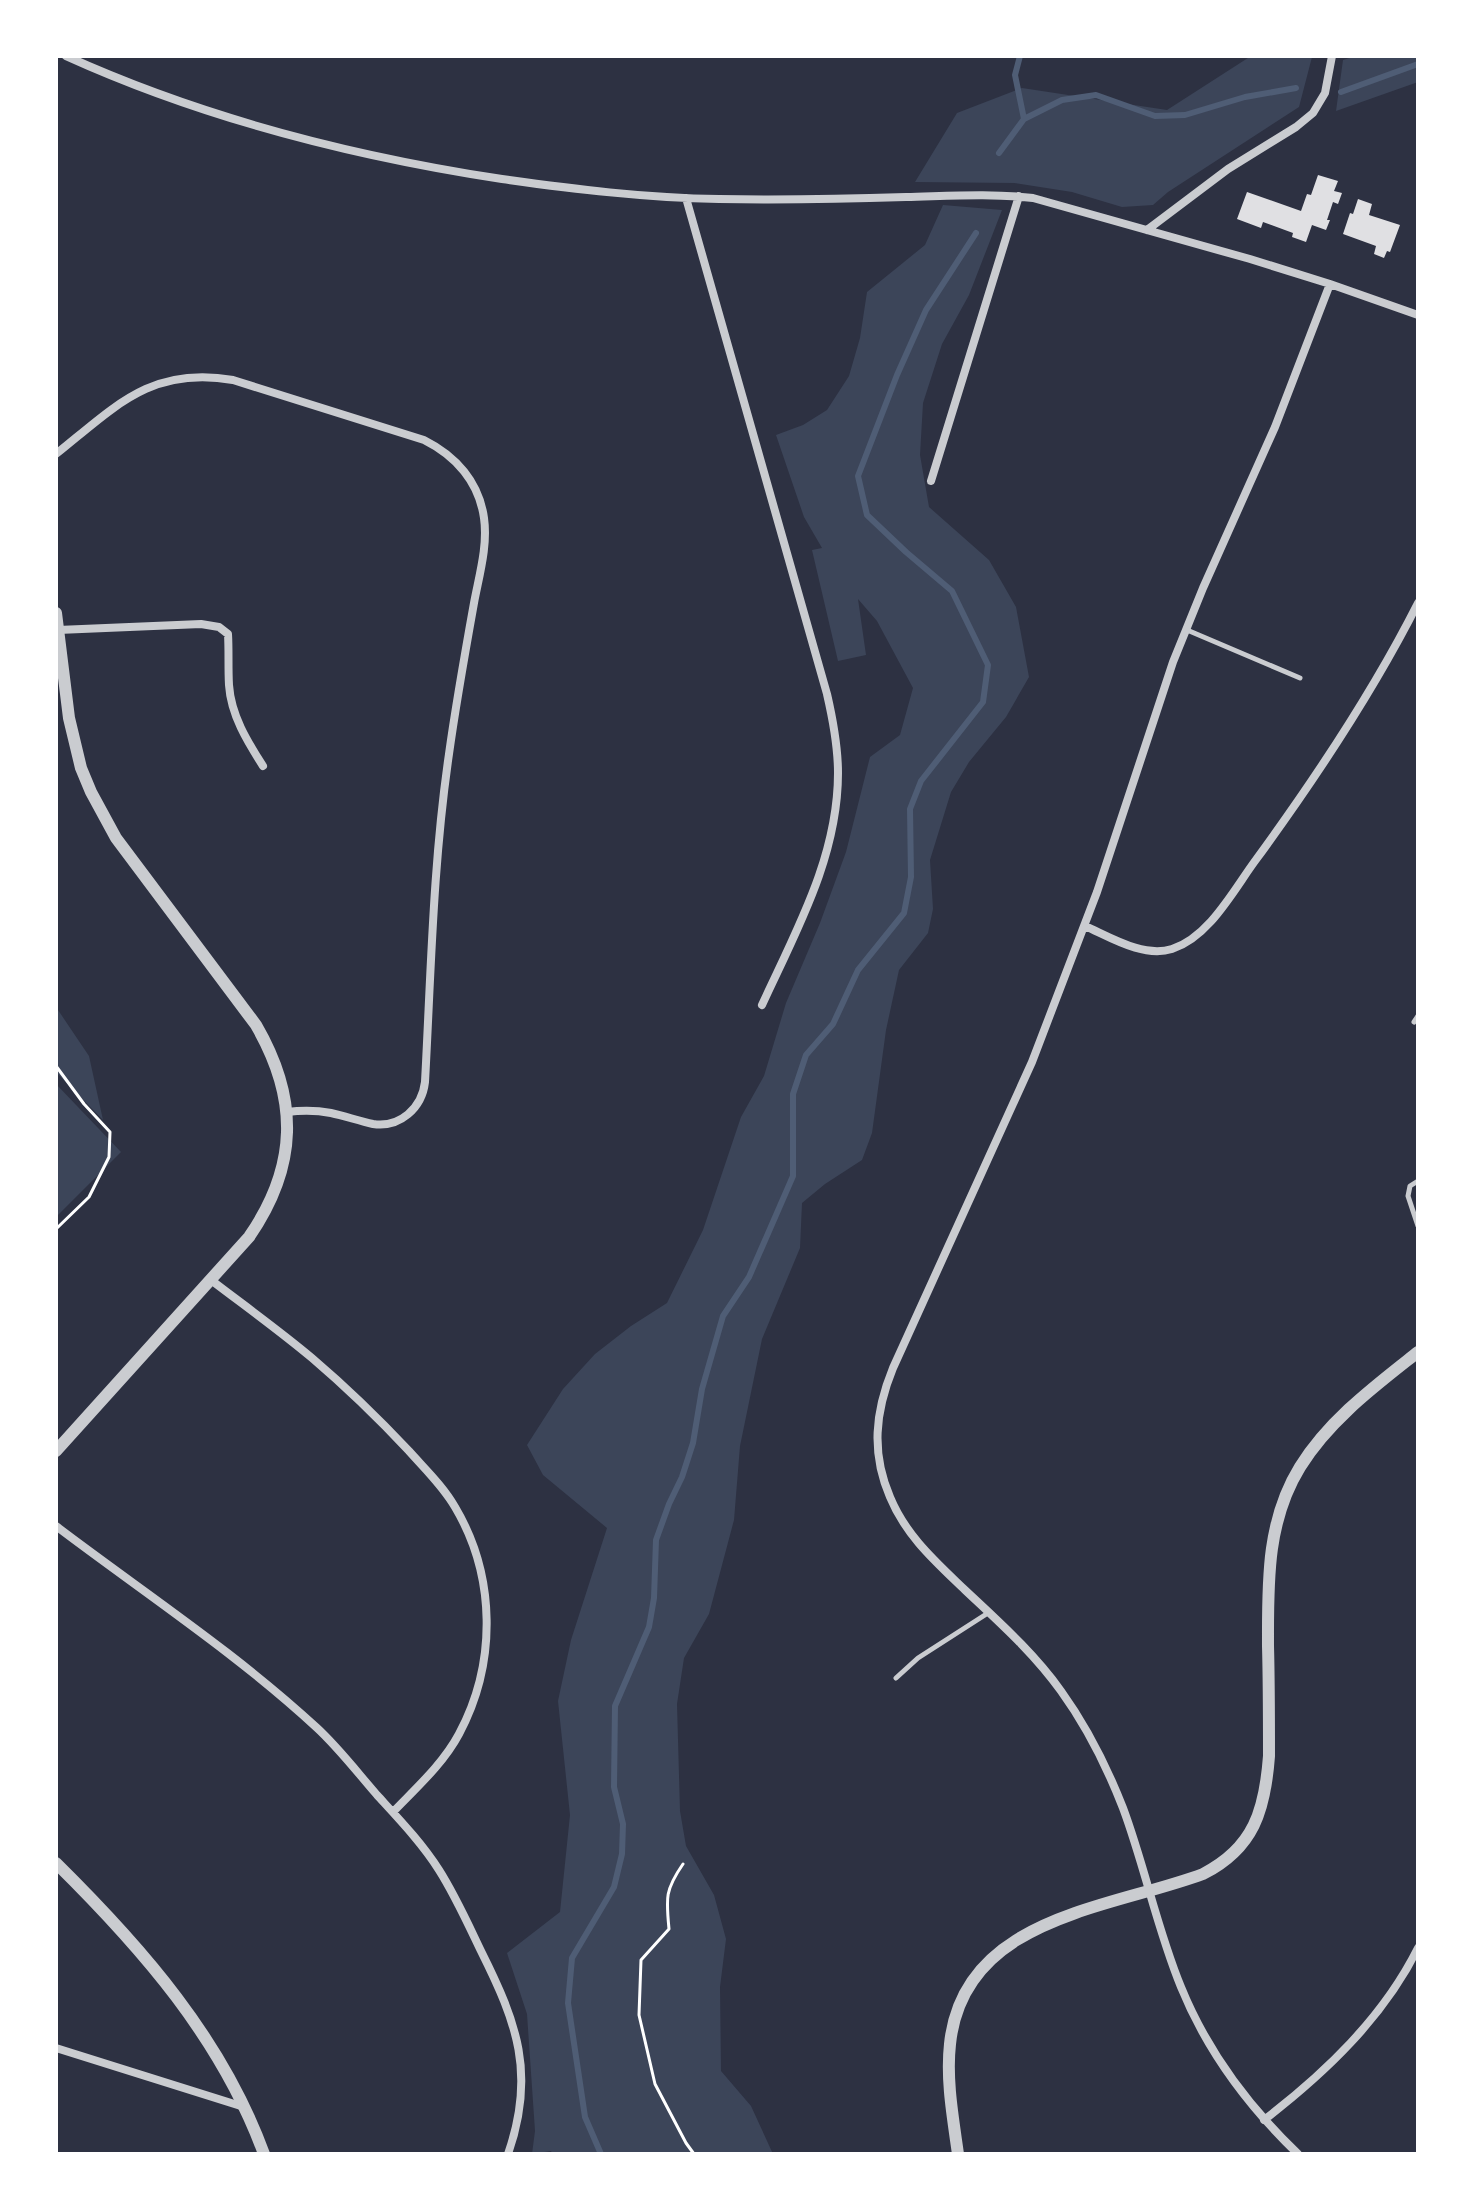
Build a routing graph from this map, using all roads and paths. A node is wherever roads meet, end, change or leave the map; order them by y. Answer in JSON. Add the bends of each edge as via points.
{"nodes":[{"id":1,"x":66,"y":56,"type":"edge"},
{"id":2,"x":1332,"y":56,"type":"edge"},
{"id":3,"x":1019,"y":196,"type":"junction"},
{"id":4,"x":686,"y":198,"type":"junction"},
{"id":5,"x":1147,"y":230,"type":"junction"},
{"id":6,"x":1330,"y":284,"type":"junction"},
{"id":7,"x":1418,"y":315,"type":"edge"},
{"id":8,"x":56,"y":454,"type":"edge"},
{"id":9,"x":931,"y":481,"type":"dead end"},
{"id":10,"x":1418,"y":603,"type":"edge"},
{"id":11,"x":56,"y":613,"type":"edge"},
{"id":12,"x":1186,"y":629,"type":"junction"},
{"id":13,"x":58,"y":630,"type":"edge"},
{"id":14,"x":1300,"y":678,"type":"dead end"},
{"id":15,"x":263,"y":766,"type":"dead end"},
{"id":16,"x":1085,"y":926,"type":"junction"},
{"id":17,"x":762,"y":1005,"type":"dead end"},
{"id":18,"x":56,"y":1066,"type":"edge"},
{"id":19,"x":287,"y":1112,"type":"junction"},
{"id":20,"x":1418,"y":1181,"type":"edge"},
{"id":21,"x":1418,"y":1226,"type":"edge"},
{"id":22,"x":56,"y":1229,"type":"edge"},
{"id":23,"x":211,"y":1280,"type":"junction"},
{"id":24,"x":1418,"y":1352,"type":"edge"},
{"id":25,"x":56,"y":1451,"type":"edge"},
{"id":26,"x":56,"y":1526,"type":"edge"},
{"id":27,"x":989,"y":1612,"type":"junction"},
{"id":28,"x":896,"y":1678,"type":"dead end"},
{"id":29,"x":393,"y":1812,"type":"junction"},
{"id":30,"x":56,"y":1863,"type":"edge"},
{"id":31,"x":683,"y":1864,"type":"dead end"},
{"id":32,"x":1149,"y":1891,"type":"junction"},
{"id":33,"x":1418,"y":1948,"type":"edge"},
{"id":34,"x":56,"y":2048,"type":"edge"},
{"id":35,"x":245,"y":2107,"type":"junction"},
{"id":36,"x":1264,"y":2120,"type":"junction"},
{"id":37,"x":264,"y":2154,"type":"edge"},
{"id":38,"x":508,"y":2154,"type":"edge"},
{"id":39,"x":694,"y":2154,"type":"edge"},
{"id":40,"x":958,"y":2154,"type":"edge"},
{"id":41,"x":1298,"y":2154,"type":"edge"}],
"edges":[{"from":1,"to":4,"type":"street","via":[[248,125],[357,153],[527,183]]},
{"from":2,"to":5,"type":"street","via":[[1325,93],[1313,113]]},
{"from":3,"to":4,"type":"street"},
{"from":3,"to":5,"type":"street"},
{"from":3,"to":9,"type":"street"},
{"from":4,"to":17,"type":"street","via":[[827,694],[836,746],[836,800],[826,854]]},
{"from":5,"to":6,"type":"street"},
{"from":6,"to":7,"type":"street"},
{"from":6,"to":12,"type":"street","via":[[1275,427]]},
{"from":8,"to":19,"type":"street","via":[[136,393],[175,379],[214,377],[424,440],[459,463],[482,503],[485,538],[440,825],[422,1098],[406,1117],[387,1124],[321,1111]]},
{"from":10,"to":16,"type":"street","via":[[1315,777],[1206,925],[1180,945],[1155,951]]},
{"from":11,"to":13,"type":"street"},
{"from":12,"to":14,"type":"lane"},
{"from":12,"to":16,"type":"street"},
{"from":13,"to":15,"type":"street","via":[[219,627],[228,634],[234,710]]},
{"from":13,"to":19,"type":"street","via":[[69,718],[91,792],[116,838],[256,1025],[274,1058]]},
{"from":16,"to":27,"type":"street","via":[[1032,1062],[893,1368],[878,1417],[879,1464],[897,1513],[929,1556]]},
{"from":18,"to":22,"type":"path","via":[[110,1132],[109,1157],[89,1197]]},
{"from":19,"to":23,"type":"street","via":[[281,1171],[268,1206]]},
{"from":20,"to":21,"type":"lane","via":[[1408,1196]]},
{"from":23,"to":25,"type":"street"},
{"from":23,"to":29,"type":"street","via":[[313,1359],[391,1432],[441,1486],[474,1546],[487,1617],[478,1689],[446,1755]]},
{"from":24,"to":32,"type":"street","via":[[1339,1420],[1300,1466],[1283,1499],[1269,1558],[1269,1756],[1258,1819],[1225,1861],[1203,1874]]},
{"from":26,"to":29,"type":"street","via":[[230,1655],[318,1728]]},
{"from":27,"to":28,"type":"lane"},
{"from":27,"to":32,"type":"street","via":[[1045,1670],[1090,1737],[1124,1811]]},
{"from":29,"to":38,"type":"street","via":[[439,1869],[509,2009],[522,2092]]},
{"from":30,"to":35,"type":"street","via":[[177,1997]]},
{"from":31,"to":39,"type":"path","via":[[666,1901],[669,1929],[641,1960],[639,2015],[655,2084]]},
{"from":32,"to":36,"type":"street","via":[[1194,2016],[1222,2066]]},
{"from":32,"to":40,"type":"street","via":[[1035,1928],[995,1955],[975,1978],[950,2040]]},
{"from":33,"to":36,"type":"street","via":[[1384,2003],[1348,2045]]},
{"from":34,"to":35,"type":"street"},
{"from":35,"to":37,"type":"street"},
{"from":36,"to":41,"type":"street"}]}
